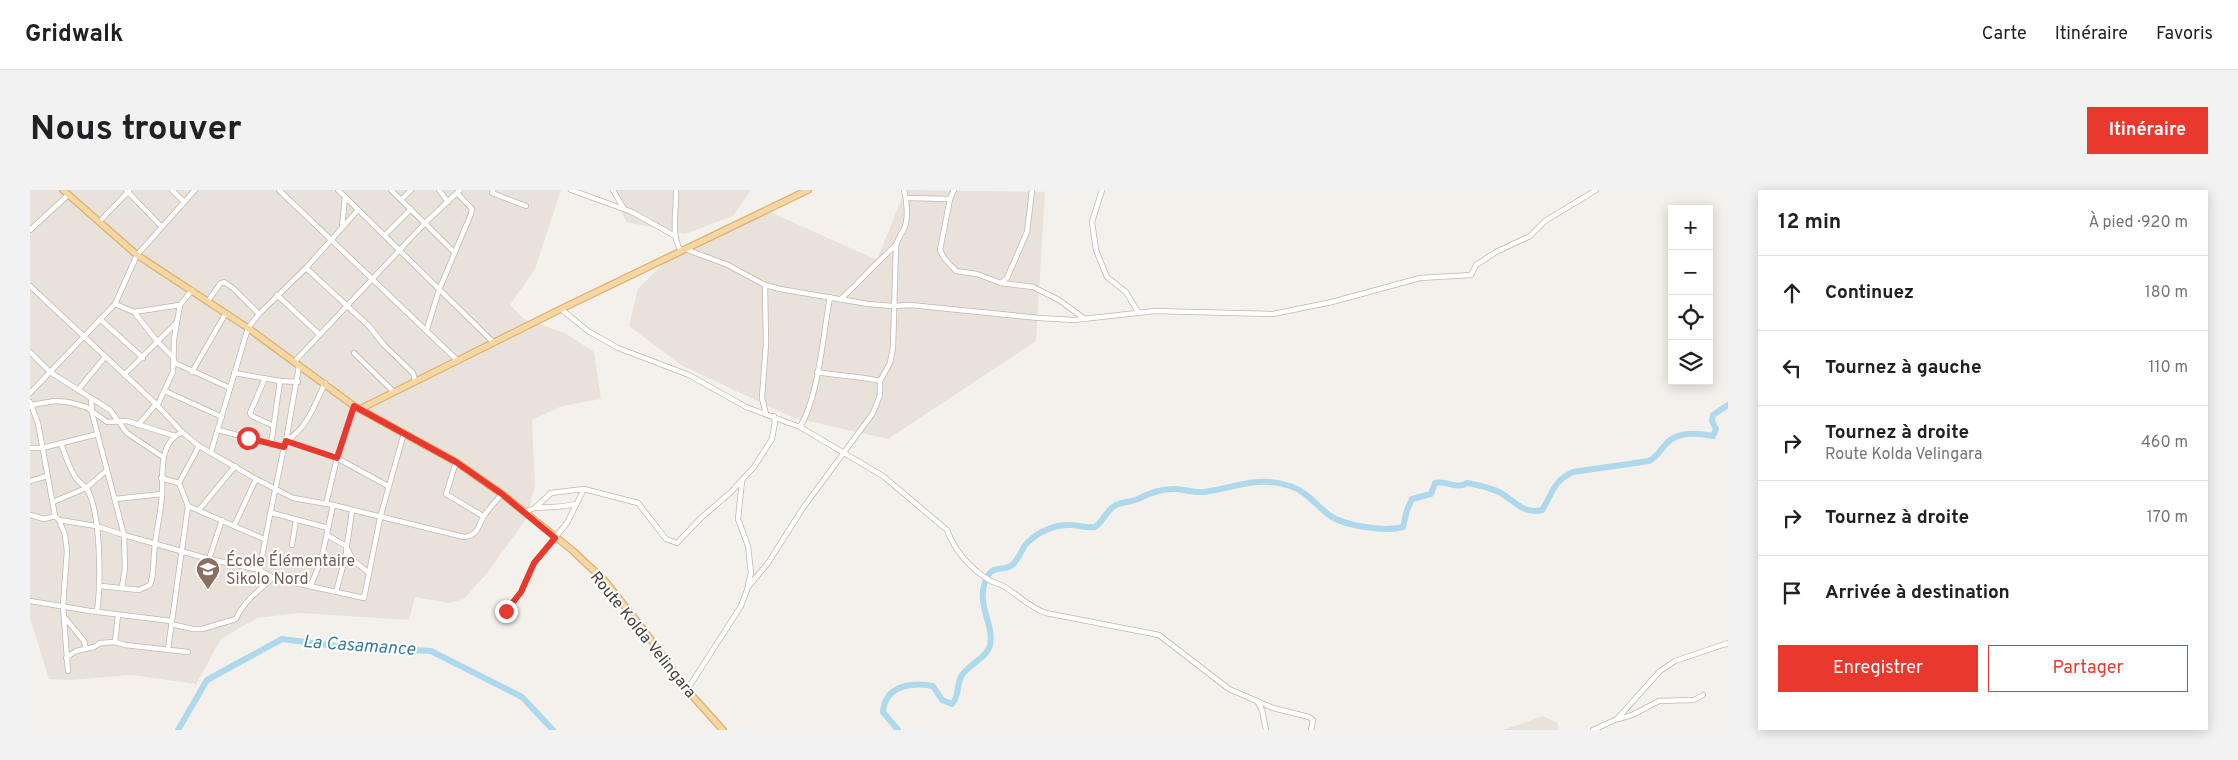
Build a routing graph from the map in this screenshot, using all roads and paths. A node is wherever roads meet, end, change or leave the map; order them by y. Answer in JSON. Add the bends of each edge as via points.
{"nodes":[{"id":1,"x":63,"y":190,"type":"edge"},
{"id":2,"x":172,"y":190,"type":"edge"},
{"id":3,"x":195,"y":190,"type":"edge"},
{"id":4,"x":279,"y":190,"type":"edge"},
{"id":5,"x":338,"y":190,"type":"edge"},
{"id":6,"x":391,"y":190,"type":"edge"},
{"id":7,"x":411,"y":190,"type":"edge"},
{"id":8,"x":439,"y":190,"type":"edge"},
{"id":9,"x":493,"y":190,"type":"edge"},
{"id":10,"x":571,"y":190,"type":"edge"},
{"id":11,"x":613,"y":190,"type":"edge"},
{"id":12,"x":676,"y":190,"type":"edge"},
{"id":13,"x":808,"y":190,"type":"edge"},
{"id":14,"x":904,"y":190,"type":"edge"},
{"id":15,"x":954,"y":190,"type":"edge"},
{"id":16,"x":1032,"y":190,"type":"edge"},
{"id":17,"x":1102,"y":190,"type":"edge"},
{"id":18,"x":1596,"y":190,"type":"edge"},
{"id":19,"x":127,"y":191,"type":"edge"},
{"id":20,"x":459,"y":192,"type":"edge"},
{"id":21,"x":68,"y":195,"type":"junction"},
{"id":22,"x":344,"y":197,"type":"junction"},
{"id":23,"x":907,"y":198,"type":"junction"},
{"id":24,"x":402,"y":199,"type":"junction"},
{"id":25,"x":950,"y":200,"type":"junction"},
{"id":26,"x":183,"y":202,"type":"junction"},
{"id":27,"x":448,"y":202,"type":"junction"},
{"id":28,"x":526,"y":206,"type":"dead end"},
{"id":29,"x":411,"y":209,"type":"junction"},
{"id":30,"x":624,"y":209,"type":"junction"},
{"id":31,"x":358,"y":210,"type":"junction"},
{"id":32,"x":99,"y":222,"type":"junction"},
{"id":33,"x":426,"y":222,"type":"junction"},
{"id":34,"x":161,"y":226,"type":"junction"},
{"id":35,"x":342,"y":227,"type":"junction"},
{"id":36,"x":30,"y":230,"type":"edge"},
{"id":37,"x":386,"y":236,"type":"junction"},
{"id":38,"x":675,"y":236,"type":"junction"},
{"id":39,"x":330,"y":240,"type":"junction"},
{"id":40,"x":896,"y":245,"type":"junction"},
{"id":41,"x":399,"y":250,"type":"junction"},
{"id":42,"x":683,"y":250,"type":"junction"},
{"id":43,"x":454,"y":252,"type":"junction"},
{"id":44,"x":136,"y":255,"type":"junction"},
{"id":45,"x":306,"y":268,"type":"junction"},
{"id":46,"x":373,"y":280,"type":"junction"},
{"id":47,"x":1001,"y":283,"type":"junction"},
{"id":48,"x":765,"y":285,"type":"junction"},
{"id":49,"x":30,"y":286,"type":"edge"},
{"id":50,"x":192,"y":290,"type":"junction"},
{"id":51,"x":439,"y":290,"type":"junction"},
{"id":52,"x":277,"y":295,"type":"junction"},
{"id":53,"x":830,"y":297,"type":"junction"},
{"id":54,"x":842,"y":299,"type":"junction"},
{"id":55,"x":208,"y":301,"type":"junction"},
{"id":56,"x":115,"y":304,"type":"junction"},
{"id":57,"x":180,"y":305,"type":"junction"},
{"id":58,"x":347,"y":306,"type":"junction"},
{"id":59,"x":893,"y":306,"type":"junction"},
{"id":60,"x":561,"y":309,"type":"junction"},
{"id":61,"x":134,"y":312,"type":"junction"},
{"id":62,"x":1138,"y":312,"type":"junction"},
{"id":63,"x":226,"y":313,"type":"junction"},
{"id":64,"x":259,"y":314,"type":"junction"},
{"id":65,"x":100,"y":319,"type":"junction"},
{"id":66,"x":1087,"y":319,"type":"junction"},
{"id":67,"x":176,"y":323,"type":"junction"},
{"id":68,"x":248,"y":328,"type":"junction"},
{"id":69,"x":426,"y":329,"type":"junction"},
{"id":70,"x":319,"y":334,"type":"junction"},
{"id":71,"x":84,"y":337,"type":"junction"},
{"id":72,"x":157,"y":341,"type":"junction"},
{"id":73,"x":494,"y":343,"type":"junction"},
{"id":74,"x":30,"y":352,"type":"edge"},
{"id":75,"x":354,"y":353,"type":"dead end"},
{"id":76,"x":105,"y":357,"type":"junction"},
{"id":77,"x":143,"y":358,"type":"junction"},
{"id":78,"x":458,"y":360,"type":"junction"},
{"id":79,"x":175,"y":363,"type":"junction"},
{"id":80,"x":297,"y":363,"type":"junction"},
{"id":81,"x":50,"y":372,"type":"junction"},
{"id":82,"x":192,"y":372,"type":"junction"},
{"id":83,"x":234,"y":372,"type":"junction"},
{"id":84,"x":818,"y":372,"type":"junction"},
{"id":85,"x":124,"y":375,"type":"junction"},
{"id":86,"x":265,"y":378,"type":"junction"},
{"id":87,"x":415,"y":380,"type":"junction"},
{"id":88,"x":280,"y":381,"type":"junction"},
{"id":89,"x":880,"y":381,"type":"junction"},
{"id":90,"x":298,"y":382,"type":"junction"},
{"id":91,"x":325,"y":383,"type":"junction"},
{"id":92,"x":230,"y":388,"type":"junction"},
{"id":93,"x":78,"y":390,"type":"junction"},
{"id":94,"x":165,"y":391,"type":"junction"},
{"id":95,"x":394,"y":392,"type":"junction"},
{"id":96,"x":30,"y":393,"type":"edge"},
{"id":97,"x":91,"y":399,"type":"junction"},
{"id":98,"x":31,"y":404,"type":"edge"},
{"id":99,"x":156,"y":405,"type":"junction"},
{"id":100,"x":354,"y":406,"type":"junction"},
{"id":101,"x":362,"y":408,"type":"junction"},
{"id":102,"x":92,"y":413,"type":"junction"},
{"id":103,"x":766,"y":414,"type":"junction"},
{"id":104,"x":774,"y":416,"type":"junction"},
{"id":105,"x":222,"y":417,"type":"junction"},
{"id":106,"x":783,"y":420,"type":"junction"},
{"id":107,"x":116,"y":421,"type":"junction"},
{"id":108,"x":138,"y":425,"type":"junction"},
{"id":109,"x":274,"y":426,"type":"junction"},
{"id":110,"x":800,"y":427,"type":"junction"},
{"id":111,"x":775,"y":429,"type":"junction"},
{"id":112,"x":218,"y":430,"type":"junction"},
{"id":113,"x":182,"y":432,"type":"junction"},
{"id":114,"x":404,"y":433,"type":"junction"},
{"id":115,"x":98,"y":434,"type":"junction"},
{"id":116,"x":175,"y":436,"type":"junction"},
{"id":117,"x":286,"y":441,"type":"junction"},
{"id":118,"x":61,"y":443,"type":"junction"},
{"id":119,"x":271,"y":445,"type":"junction"},
{"id":120,"x":199,"y":446,"type":"junction"},
{"id":121,"x":284,"y":447,"type":"junction"},
{"id":122,"x":30,"y":448,"type":"edge"},
{"id":123,"x":42,"y":448,"type":"junction"},
{"id":124,"x":211,"y":452,"type":"junction"},
{"id":125,"x":842,"y":453,"type":"junction"},
{"id":126,"x":163,"y":457,"type":"junction"},
{"id":127,"x":337,"y":458,"type":"junction"},
{"id":128,"x":456,"y":462,"type":"junction"},
{"id":129,"x":235,"y":466,"type":"junction"},
{"id":130,"x":106,"y":470,"type":"junction"},
{"id":131,"x":46,"y":476,"type":"junction"},
{"id":132,"x":161,"y":478,"type":"junction"},
{"id":133,"x":256,"y":479,"type":"junction"},
{"id":134,"x":742,"y":479,"type":"junction"},
{"id":135,"x":30,"y":481,"type":"edge"},
{"id":136,"x":179,"y":482,"type":"junction"},
{"id":137,"x":388,"y":486,"type":"junction"},
{"id":138,"x":275,"y":487,"type":"junction"},
{"id":139,"x":86,"y":488,"type":"junction"},
{"id":140,"x":584,"y":489,"type":"junction"},
{"id":141,"x":162,"y":494,"type":"junction"},
{"id":142,"x":502,"y":494,"type":"junction"},
{"id":143,"x":115,"y":499,"type":"junction"},
{"id":144,"x":53,"y":502,"type":"junction"},
{"id":145,"x":326,"y":504,"type":"junction"},
{"id":146,"x":575,"y":504,"type":"junction"},
{"id":147,"x":333,"y":505,"type":"junction"},
{"id":148,"x":188,"y":506,"type":"junction"},
{"id":149,"x":534,"y":508,"type":"junction"},
{"id":150,"x":199,"y":510,"type":"junction"},
{"id":151,"x":352,"y":511,"type":"junction"},
{"id":152,"x":524,"y":512,"type":"junction"},
{"id":153,"x":272,"y":513,"type":"junction"},
{"id":154,"x":30,"y":515,"type":"edge"},
{"id":155,"x":484,"y":516,"type":"junction"},
{"id":156,"x":57,"y":518,"type":"junction"},
{"id":157,"x":380,"y":518,"type":"junction"},
{"id":158,"x":222,"y":520,"type":"junction"},
{"id":159,"x":296,"y":520,"type":"junction"},
{"id":160,"x":232,"y":525,"type":"junction"},
{"id":161,"x":96,"y":526,"type":"junction"},
{"id":162,"x":328,"y":528,"type":"junction"},
{"id":163,"x":106,"y":530,"type":"junction"},
{"id":164,"x":219,"y":530,"type":"junction"},
{"id":165,"x":97,"y":534,"type":"junction"},
{"id":166,"x":124,"y":535,"type":"junction"},
{"id":167,"x":327,"y":535,"type":"junction"},
{"id":168,"x":555,"y":538,"type":"junction"},
{"id":169,"x":264,"y":539,"type":"junction"},
{"id":170,"x":155,"y":545,"type":"junction"},
{"id":171,"x":292,"y":546,"type":"dead end"},
{"id":172,"x":346,"y":546,"type":"junction"},
{"id":173,"x":181,"y":551,"type":"junction"},
{"id":174,"x":209,"y":559,"type":"junction"},
{"id":175,"x":260,"y":570,"type":"junction"},
{"id":176,"x":369,"y":573,"type":"junction"},
{"id":177,"x":273,"y":578,"type":"junction"},
{"id":178,"x":101,"y":586,"type":"junction"},
{"id":179,"x":122,"y":587,"type":"junction"},
{"id":180,"x":310,"y":587,"type":"junction"},
{"id":181,"x":748,"y":587,"type":"junction"},
{"id":182,"x":336,"y":592,"type":"junction"},
{"id":183,"x":30,"y":601,"type":"edge"},
{"id":184,"x":63,"y":606,"type":"junction"},
{"id":185,"x":97,"y":611,"type":"junction"},
{"id":186,"x":506,"y":611,"type":"dead end"},
{"id":187,"x":118,"y":615,"type":"junction"},
{"id":188,"x":65,"y":618,"type":"junction"},
{"id":189,"x":171,"y":622,"type":"junction"},
{"id":190,"x":115,"y":642,"type":"junction"},
{"id":191,"x":1728,"y":642,"type":"edge"},
{"id":192,"x":86,"y":649,"type":"junction"},
{"id":193,"x":168,"y":650,"type":"junction"},
{"id":194,"x":188,"y":652,"type":"dead end"},
{"id":195,"x":66,"y":658,"type":"junction"},
{"id":196,"x":68,"y":671,"type":"dead end"},
{"id":197,"x":687,"y":690,"type":"junction"},
{"id":198,"x":1703,"y":695,"type":"dead end"},
{"id":199,"x":1256,"y":700,"type":"junction"},
{"id":200,"x":1617,"y":719,"type":"junction"},
{"id":201,"x":723,"y":730,"type":"edge"},
{"id":202,"x":1266,"y":730,"type":"edge"},
{"id":203,"x":1311,"y":730,"type":"edge"},
{"id":204,"x":1593,"y":730,"type":"edge"}],
"edges":[{"from":1,"to":21,"type":"main road"},
{"from":2,"to":26,"type":"street"},
{"from":3,"to":26,"type":"street"},
{"from":4,"to":39,"type":"street"},
{"from":5,"to":22,"type":"street"},
{"from":6,"to":24,"type":"street"},
{"from":7,"to":24,"type":"street"},
{"from":8,"to":27,"type":"street"},
{"from":9,"to":28,"type":"street","via":[[492,193],[504,199]]},
{"from":10,"to":30,"type":"street"},
{"from":11,"to":30,"type":"street"},
{"from":12,"to":38,"type":"street"},
{"from":13,"to":42,"type":"main road"},
{"from":14,"to":23,"type":"street"},
{"from":15,"to":25,"type":"street"},
{"from":16,"to":47,"type":"street","via":[[1027,232],[1007,278]]},
{"from":17,"to":62,"type":"street","via":[[1092,222],[1096,250],[1107,277],[1126,292]]},
{"from":18,"to":62,"type":"street","via":[[1545,221],[1530,236],[1480,262],[1471,275],[1464,277],[1456,274],[1420,278],[1273,314]]},
{"from":19,"to":32,"type":"street"},
{"from":19,"to":34,"type":"street"},
{"from":20,"to":27,"type":"street"},
{"from":20,"to":43,"type":"street","via":[[472,209]]},
{"from":21,"to":32,"type":"main road"},
{"from":21,"to":36,"type":"street"},
{"from":22,"to":31,"type":"street"},
{"from":22,"to":35,"type":"street"},
{"from":23,"to":25,"type":"street"},
{"from":23,"to":40,"type":"street","via":[[904,230]]},
{"from":24,"to":29,"type":"street"},
{"from":25,"to":47,"type":"street","via":[[940,250],[944,258],[956,271],[977,274]]},
{"from":26,"to":34,"type":"street"},
{"from":27,"to":33,"type":"street"},
{"from":29,"to":33,"type":"street"},
{"from":29,"to":37,"type":"street"},
{"from":30,"to":38,"type":"street"},
{"from":31,"to":35,"type":"street"},
{"from":31,"to":37,"type":"street"},
{"from":32,"to":44,"type":"main road"},
{"from":33,"to":41,"type":"street"},
{"from":33,"to":43,"type":"street"},
{"from":34,"to":44,"type":"street"},
{"from":35,"to":39,"type":"street"},
{"from":37,"to":41,"type":"street"},
{"from":38,"to":42,"type":"street","via":[[677,246]]},
{"from":39,"to":45,"type":"street"},
{"from":39,"to":46,"type":"street"},
{"from":40,"to":54,"type":"street"},
{"from":40,"to":59,"type":"street"},
{"from":41,"to":46,"type":"street"},
{"from":41,"to":51,"type":"street"},
{"from":42,"to":48,"type":"street","via":[[728,266]]},
{"from":42,"to":60,"type":"main road"},
{"from":43,"to":51,"type":"street"},
{"from":44,"to":50,"type":"main road"},
{"from":44,"to":56,"type":"street"},
{"from":45,"to":52,"type":"street"},
{"from":45,"to":58,"type":"street"},
{"from":46,"to":58,"type":"street"},
{"from":46,"to":69,"type":"street"},
{"from":47,"to":66,"type":"street","via":[[1033,287]]},
{"from":48,"to":53,"type":"street"},
{"from":48,"to":103,"type":"street","via":[[766,344],[762,398]]},
{"from":49,"to":71,"type":"street"},
{"from":50,"to":55,"type":"main road"},
{"from":50,"to":57,"type":"street"},
{"from":51,"to":69,"type":"street"},
{"from":51,"to":73,"type":"street"},
{"from":52,"to":64,"type":"street"},
{"from":52,"to":70,"type":"street"},
{"from":53,"to":54,"type":"street"},
{"from":53,"to":84,"type":"street"},
{"from":54,"to":59,"type":"street"},
{"from":55,"to":63,"type":"main road"},
{"from":55,"to":64,"type":"street","via":[[224,282]]},
{"from":56,"to":61,"type":"street"},
{"from":56,"to":65,"type":"street"},
{"from":57,"to":61,"type":"street"},
{"from":57,"to":67,"type":"street"},
{"from":58,"to":70,"type":"street"},
{"from":58,"to":87,"type":"street","via":[[413,373]]},
{"from":59,"to":66,"type":"street"},
{"from":59,"to":89,"type":"street","via":[[893,348],[890,363]]},
{"from":60,"to":73,"type":"main road"},
{"from":60,"to":103,"type":"street","via":[[588,331],[618,348],[682,371],[746,407]]},
{"from":61,"to":72,"type":"street"},
{"from":62,"to":66,"type":"street"},
{"from":63,"to":68,"type":"main road"},
{"from":63,"to":82,"type":"street"},
{"from":64,"to":68,"type":"street"},
{"from":65,"to":71,"type":"street"},
{"from":65,"to":77,"type":"street"},
{"from":67,"to":72,"type":"street"},
{"from":67,"to":79,"type":"street"},
{"from":68,"to":80,"type":"main road"},
{"from":68,"to":83,"type":"street"},
{"from":69,"to":78,"type":"street"},
{"from":70,"to":80,"type":"street"},
{"from":71,"to":76,"type":"street"},
{"from":71,"to":81,"type":"street"},
{"from":72,"to":77,"type":"street"},
{"from":72,"to":79,"type":"street","via":[[173,356]]},
{"from":73,"to":78,"type":"main road"},
{"from":74,"to":81,"type":"street"},
{"from":75,"to":95,"type":"street"},
{"from":76,"to":85,"type":"street"},
{"from":76,"to":93,"type":"street"},
{"from":77,"to":85,"type":"street"},
{"from":78,"to":87,"type":"main road"},
{"from":79,"to":82,"type":"street"},
{"from":79,"to":94,"type":"street"},
{"from":80,"to":90,"type":"street"},
{"from":80,"to":91,"type":"main road"},
{"from":81,"to":93,"type":"street"},
{"from":81,"to":96,"type":"street"},
{"from":82,"to":92,"type":"street"},
{"from":83,"to":86,"type":"street"},
{"from":83,"to":92,"type":"street"},
{"from":84,"to":89,"type":"street"},
{"from":84,"to":110,"type":"street"},
{"from":85,"to":99,"type":"street"},
{"from":86,"to":88,"type":"street"},
{"from":86,"to":109,"type":"street","via":[[250,413]]},
{"from":87,"to":95,"type":"main road"},
{"from":88,"to":90,"type":"street"},
{"from":88,"to":109,"type":"street"},
{"from":89,"to":125,"type":"street","via":[[880,394],[873,413]]},
{"from":90,"to":117,"type":"street"},
{"from":91,"to":100,"type":"main road"},
{"from":91,"to":117,"type":"street","via":[[304,425],[296,436]]},
{"from":92,"to":105,"type":"street"},
{"from":93,"to":97,"type":"street"},
{"from":94,"to":99,"type":"street"},
{"from":94,"to":105,"type":"street"},
{"from":95,"to":101,"type":"main road"},
{"from":97,"to":102,"type":"street"},
{"from":97,"to":107,"type":"street","via":[[110,410]]},
{"from":98,"to":102,"type":"street","via":[[68,402]]},
{"from":98,"to":123,"type":"street"},
{"from":99,"to":108,"type":"street"},
{"from":99,"to":113,"type":"street"},
{"from":100,"to":101,"type":"main road","name":"Route Kolda Velingara"},
{"from":100,"to":127,"type":"street"},
{"from":101,"to":114,"type":"main road","name":"Route Kolda Velingara"},
{"from":102,"to":107,"type":"street","via":[[107,422]]},
{"from":102,"to":115,"type":"street"},
{"from":103,"to":104,"type":"street"},
{"from":104,"to":106,"type":"street"},
{"from":104,"to":111,"type":"street"},
{"from":105,"to":112,"type":"street"},
{"from":106,"to":110,"type":"street"},
{"from":106,"to":111,"type":"street"},
{"from":107,"to":108,"type":"street"},
{"from":107,"to":126,"type":"street","via":[[127,433]]},
{"from":108,"to":116,"type":"street"},
{"from":109,"to":119,"type":"street"},
{"from":110,"to":125,"type":"street"},
{"from":111,"to":134,"type":"street","via":[[769,446]]},
{"from":112,"to":119,"type":"street"},
{"from":112,"to":124,"type":"street"},
{"from":113,"to":116,"type":"street"},
{"from":113,"to":120,"type":"street"},
{"from":114,"to":128,"type":"main road","name":"Route Kolda Velingara"},
{"from":114,"to":137,"type":"street"},
{"from":115,"to":118,"type":"street"},
{"from":115,"to":130,"type":"street"},
{"from":116,"to":126,"type":"street"},
{"from":117,"to":121,"type":"street"},
{"from":117,"to":127,"type":"street"},
{"from":118,"to":123,"type":"street"},
{"from":118,"to":139,"type":"street","via":[[72,471]]},
{"from":119,"to":121,"type":"street"},
{"from":120,"to":124,"type":"street"},
{"from":120,"to":136,"type":"street"},
{"from":121,"to":138,"type":"street"},
{"from":122,"to":123,"type":"street"},
{"from":123,"to":131,"type":"street"},
{"from":124,"to":129,"type":"street"},
{"from":125,"to":181,"type":"street","via":[[768,563]]},
{"from":125,"to":199,"type":"street","via":[[884,476],[946,530],[974,570],[1024,602],[1038,610],[1159,635],[1229,689]]},
{"from":126,"to":132,"type":"street"},
{"from":127,"to":137,"type":"street"},
{"from":127,"to":145,"type":"street"},
{"from":128,"to":142,"type":"main road","name":"Route Kolda Velingara"},
{"from":128,"to":155,"type":"street","via":[[446,494]]},
{"from":129,"to":133,"type":"street"},
{"from":129,"to":150,"type":"street"},
{"from":130,"to":139,"type":"street"},
{"from":130,"to":143,"type":"street"},
{"from":131,"to":135,"type":"street"},
{"from":131,"to":144,"type":"street"},
{"from":132,"to":136,"type":"street"},
{"from":132,"to":141,"type":"street"},
{"from":133,"to":138,"type":"street"},
{"from":133,"to":160,"type":"street"},
{"from":134,"to":140,"type":"street","via":[[677,543],[666,539],[638,503]]},
{"from":134,"to":181,"type":"street","via":[[738,519],[748,547],[751,573]]},
{"from":136,"to":148,"type":"street"},
{"from":137,"to":157,"type":"street"},
{"from":138,"to":145,"type":"street","via":[[293,498]]},
{"from":138,"to":153,"type":"street"},
{"from":139,"to":144,"type":"street"},
{"from":139,"to":161,"type":"street"},
{"from":140,"to":146,"type":"street"},
{"from":140,"to":149,"type":"street","via":[[551,492]]},
{"from":141,"to":143,"type":"street"},
{"from":141,"to":170,"type":"street"},
{"from":142,"to":152,"type":"main road","name":"Route Kolda Velingara"},
{"from":142,"to":155,"type":"street"},
{"from":143,"to":166,"type":"street"},
{"from":144,"to":156,"type":"street"},
{"from":145,"to":147,"type":"street"},
{"from":146,"to":149,"type":"street"},
{"from":146,"to":168,"type":"street","via":[[567,523]]},
{"from":147,"to":151,"type":"street"},
{"from":147,"to":162,"type":"street"},
{"from":148,"to":150,"type":"street"},
{"from":148,"to":173,"type":"street"},
{"from":149,"to":152,"type":"street"},
{"from":150,"to":158,"type":"street"},
{"from":151,"to":157,"type":"street"},
{"from":151,"to":172,"type":"street"},
{"from":152,"to":168,"type":"main road","name":"Route Kolda Velingara"},
{"from":153,"to":159,"type":"street"},
{"from":153,"to":169,"type":"street"},
{"from":154,"to":156,"type":"street"},
{"from":155,"to":157,"type":"street","via":[[478,531],[473,536],[464,537]]},
{"from":156,"to":161,"type":"street"},
{"from":156,"to":184,"type":"street","via":[[67,551]]},
{"from":157,"to":176,"type":"street"},
{"from":158,"to":160,"type":"street"},
{"from":158,"to":164,"type":"street"},
{"from":159,"to":162,"type":"street"},
{"from":159,"to":171,"type":"street"},
{"from":160,"to":164,"type":"street"},
{"from":160,"to":169,"type":"street"},
{"from":161,"to":163,"type":"street"},
{"from":161,"to":165,"type":"street"},
{"from":162,"to":167,"type":"street"},
{"from":163,"to":165,"type":"street"},
{"from":163,"to":166,"type":"street"},
{"from":164,"to":174,"type":"street"},
{"from":165,"to":178,"type":"street"},
{"from":166,"to":170,"type":"street"},
{"from":166,"to":179,"type":"street"},
{"from":167,"to":172,"type":"street"},
{"from":167,"to":180,"type":"street"},
{"from":168,"to":186,"type":"street","via":[[534,563],[521,592]]},
{"from":168,"to":197,"type":"main road","name":"Route Kolda Velingara","via":[[605,581]]},
{"from":169,"to":175,"type":"street"},
{"from":170,"to":173,"type":"street"},
{"from":170,"to":179,"type":"street","via":[[150,585],[139,590]]},
{"from":172,"to":176,"type":"street","via":[[353,560]]},
{"from":172,"to":182,"type":"street"},
{"from":173,"to":174,"type":"street"},
{"from":173,"to":189,"type":"street"},
{"from":174,"to":175,"type":"street"},
{"from":175,"to":177,"type":"street"},
{"from":176,"to":182,"type":"street","via":[[364,598]]},
{"from":177,"to":180,"type":"street"},
{"from":177,"to":189,"type":"street","via":[[246,602],[236,619],[202,629]]},
{"from":178,"to":179,"type":"street"},
{"from":178,"to":185,"type":"street"},
{"from":180,"to":182,"type":"street"},
{"from":181,"to":197,"type":"street","via":[[741,606]]},
{"from":183,"to":184,"type":"street"},
{"from":184,"to":185,"type":"street"},
{"from":184,"to":188,"type":"street"},
{"from":185,"to":187,"type":"street"},
{"from":187,"to":189,"type":"street"},
{"from":187,"to":190,"type":"street"},
{"from":188,"to":192,"type":"street","via":[[84,641]]},
{"from":188,"to":195,"type":"street"},
{"from":189,"to":193,"type":"street"},
{"from":190,"to":192,"type":"street","via":[[100,643]]},
{"from":190,"to":193,"type":"street"},
{"from":191,"to":200,"type":"street","via":[[1675,661],[1660,671]]},
{"from":192,"to":195,"type":"street"},
{"from":193,"to":194,"type":"street"},
{"from":195,"to":196,"type":"street"},
{"from":197,"to":201,"type":"main road","name":"Route Kolda Velingara"},
{"from":198,"to":200,"type":"street","via":[[1694,700],[1659,701]]},
{"from":199,"to":202,"type":"street","via":[[1262,710]]},
{"from":199,"to":203,"type":"street","via":[[1309,717],[1313,720]]},
{"from":200,"to":204,"type":"street"}]}
